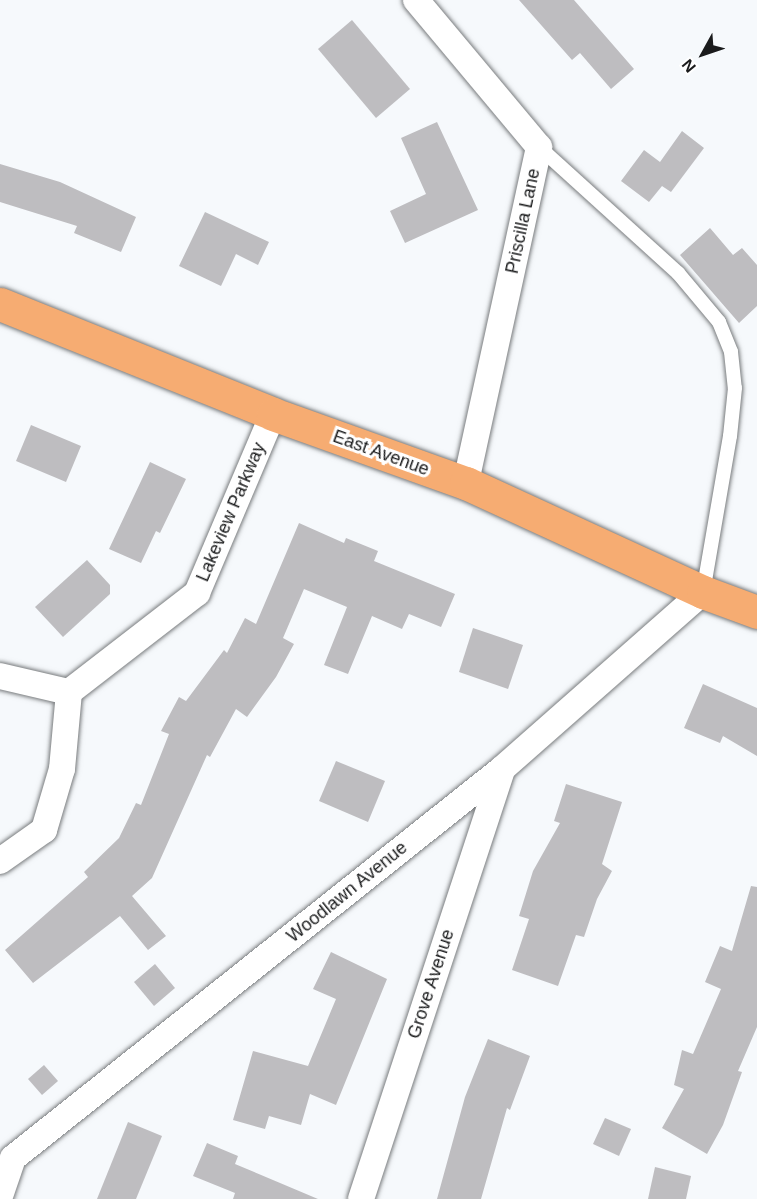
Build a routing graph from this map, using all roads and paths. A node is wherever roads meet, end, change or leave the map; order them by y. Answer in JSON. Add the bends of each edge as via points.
{"nodes":[{"id":1,"x":416,"y":0,"type":"edge"},
{"id":2,"x":539,"y":147,"type":"junction"},
{"id":3,"x":0,"y":304,"type":"edge"},
{"id":4,"x":273,"y":414,"type":"junction"},
{"id":5,"x":466,"y":483,"type":"junction"},
{"id":6,"x":703,"y":592,"type":"junction"},
{"id":7,"x":757,"y":612,"type":"edge"},
{"id":8,"x":0,"y":676,"type":"edge"},
{"id":9,"x":69,"y":693,"type":"junction"},
{"id":10,"x":502,"y":769,"type":"junction"},
{"id":11,"x":0,"y":861,"type":"edge"},
{"id":12,"x":0,"y":1196,"type":"edge"},
{"id":13,"x":361,"y":1199,"type":"edge"}],
"edges":[{"from":1,"to":2,"type":"street","name":"Priscilla Lane"},
{"from":2,"to":5,"type":"street","name":"Priscilla Lane"},
{"from":2,"to":6,"type":"lane","via":[[678,273],[718,322],[731,352],[735,388],[730,436]]},
{"from":3,"to":4,"type":"highway","name":"East Avenue"},
{"from":4,"to":5,"type":"highway","name":"East Avenue"},
{"from":4,"to":9,"type":"street","name":"Lakeview Parkway","via":[[197,593]]},
{"from":5,"to":6,"type":"highway","name":"East Avenue"},
{"from":6,"to":7,"type":"highway","name":"East Avenue"},
{"from":6,"to":10,"type":"street","name":"Woodlawn Avenue"},
{"from":8,"to":9,"type":"street"},
{"from":9,"to":11,"type":"street","via":[[62,769],[44,830]]},
{"from":10,"to":12,"type":"street","name":"Woodlawn Avenue","via":[[13,1158]]},
{"from":10,"to":13,"type":"street","name":"Grove Avenue"}]}
